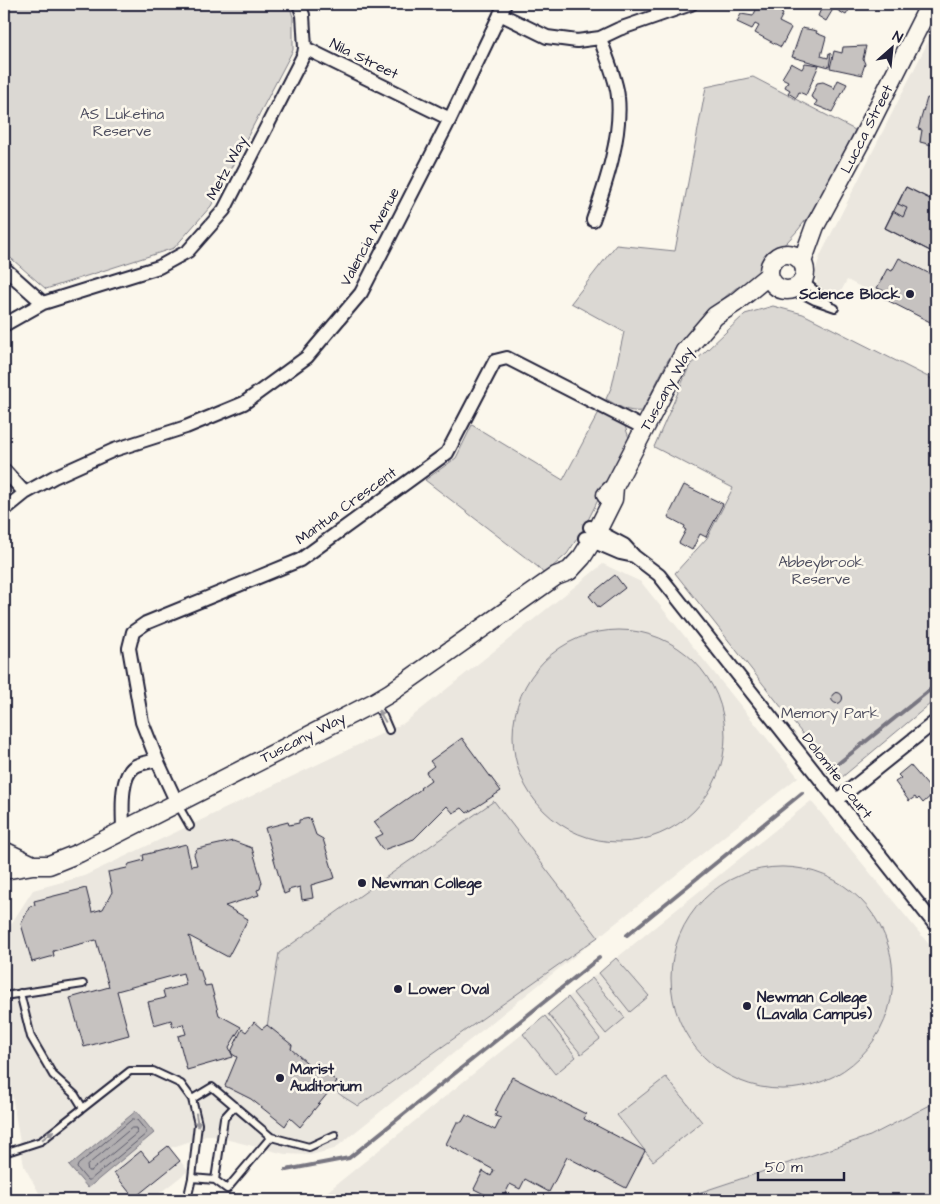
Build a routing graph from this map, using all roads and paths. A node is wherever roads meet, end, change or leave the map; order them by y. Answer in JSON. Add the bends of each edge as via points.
{"nodes":[{"id":1,"x":299,"y":4,"type":"edge"},
{"id":2,"x":691,"y":4,"type":"edge"},
{"id":3,"x":930,"y":4,"type":"edge"},
{"id":4,"x":503,"y":9,"type":"edge"},
{"id":5,"x":600,"y":38,"type":"junction"},
{"id":6,"x":305,"y":48,"type":"junction"},
{"id":7,"x":450,"y":119,"type":"junction"},
{"id":8,"x":593,"y":220,"type":"dead end"},
{"id":9,"x":4,"y":268,"type":"edge"},
{"id":10,"x":769,"y":275,"type":"junction"},
{"id":11,"x":793,"y":275,"type":"junction"},
{"id":12,"x":735,"y":302,"type":"junction"},
{"id":13,"x":43,"y":303,"type":"junction"},
{"id":14,"x":4,"y":325,"type":"edge"},
{"id":15,"x":644,"y":428,"type":"junction"},
{"id":16,"x":4,"y":470,"type":"edge"},
{"id":17,"x":25,"y":493,"type":"junction"},
{"id":18,"x":4,"y":510,"type":"edge"},
{"id":19,"x":591,"y":534,"type":"junction"},
{"id":20,"x":373,"y":703,"type":"junction"},
{"id":21,"x":936,"y":721,"type":"edge"},
{"id":22,"x":389,"y":730,"type":"dead end"},
{"id":23,"x":156,"y":760,"type":"junction"},
{"id":24,"x":836,"y":801,"type":"junction"},
{"id":25,"x":177,"y":803,"type":"junction"},
{"id":26,"x":190,"y":826,"type":"dead end"},
{"id":27,"x":123,"y":831,"type":"junction"},
{"id":28,"x":4,"y":851,"type":"edge"},
{"id":29,"x":33,"y":865,"type":"junction"},
{"id":30,"x":4,"y":870,"type":"edge"},
{"id":31,"x":936,"y":926,"type":"edge"},
{"id":32,"x":83,"y":984,"type":"dead end"},
{"id":33,"x":20,"y":993,"type":"junction"},
{"id":34,"x":4,"y":996,"type":"edge"},
{"id":35,"x":192,"y":1099,"type":"junction"},
{"id":36,"x":235,"y":1106,"type":"junction"},
{"id":37,"x":83,"y":1108,"type":"junction"},
{"id":38,"x":335,"y":1135,"type":"dead end"},
{"id":39,"x":271,"y":1137,"type":"junction"},
{"id":40,"x":4,"y":1153,"type":"edge"},
{"id":41,"x":192,"y":1178,"type":"junction"},
{"id":42,"x":215,"y":1180,"type":"junction"},
{"id":43,"x":188,"y":1200,"type":"edge"}],
"edges":[{"from":1,"to":6,"type":"street","name":"Nila Street"},
{"from":2,"to":5,"type":"street"},
{"from":3,"to":11,"type":"street","name":"Lucca Street"},
{"from":4,"to":5,"type":"street","via":[[548,37],[577,41]]},
{"from":4,"to":7,"type":"street","name":"Valencia Avenue"},
{"from":5,"to":8,"type":"street","via":[[618,94],[619,116],[608,174]]},
{"from":6,"to":7,"type":"street","name":"Nila Street"},
{"from":6,"to":13,"type":"street","name":"Metz Way","via":[[224,210],[188,251],[159,267]]},
{"from":7,"to":17,"type":"street","name":"Valencia Avenue","via":[[361,293],[307,357],[244,403],[186,427],[114,450],[54,476]]},
{"from":9,"to":13,"type":"street"},
{"from":10,"to":11,"type":"street","via":[[773,284]]},
{"from":10,"to":11,"type":"street","name":"Tuscany Way","via":[[776,257]]},
{"from":10,"to":12,"type":"street","name":"Tuscany Way"},
{"from":11,"to":11,"type":"lane","via":[[820,294],[833,307],[815,301]]},
{"from":11,"to":12,"type":"street","name":"Tuscany Way","via":[[750,300]]},
{"from":12,"to":15,"type":"street","name":"Tuscany Way","via":[[715,316],[685,351]]},
{"from":13,"to":14,"type":"street","name":"Metz Way"},
{"from":15,"to":19,"type":"street","name":"Tuscany Way","via":[[614,487],[612,499]]},
{"from":15,"to":23,"type":"street","name":"Mantua Crescent","via":[[507,358],[495,360],[447,453],[300,560],[146,623],[133,632],[129,648],[142,722]]},
{"from":16,"to":17,"type":"street"},
{"from":17,"to":18,"type":"street","name":"Valencia Avenue"},
{"from":19,"to":20,"type":"street","name":"Tuscany Way","via":[[582,557],[569,571],[556,576]]},
{"from":19,"to":24,"type":"street","name":"Dolomite Court","via":[[624,545],[659,575]]},
{"from":22,"to":20,"type":"lane","one_way":true},
{"from":20,"to":25,"type":"street","name":"Tuscany Way"},
{"from":21,"to":24,"type":"street"},
{"from":23,"to":25,"type":"street","name":"Mantua Crescent"},
{"from":23,"to":27,"type":"street","via":[[134,766],[126,778]]},
{"from":24,"to":31,"type":"street","name":"Dolomite Court"},
{"from":25,"to":26,"type":"lane"},
{"from":25,"to":27,"type":"street","name":"Tuscany Way"},
{"from":27,"to":29,"type":"street","name":"Tuscany Way","via":[[79,854],[49,865]]},
{"from":28,"to":29,"type":"street"},
{"from":29,"to":30,"type":"street","name":"Tuscany Way"},
{"from":32,"to":33,"type":"lane"},
{"from":33,"to":34,"type":"lane"},
{"from":33,"to":37,"type":"lane","via":[[31,1037],[53,1075],[75,1095]]},
{"from":35,"to":36,"type":"lane","via":[[212,1087]]},
{"from":35,"to":37,"type":"lane","via":[[181,1084],[153,1071],[130,1071]]},
{"from":35,"to":41,"type":"lane","one_way":true,"via":[[198,1124]]},
{"from":36,"to":39,"type":"lane"},
{"from":36,"to":42,"type":"lane","via":[[224,1118]]},
{"from":40,"to":37,"type":"lane","one_way":true,"via":[[41,1141]]},
{"from":38,"to":39,"type":"lane","via":[[309,1148]]},
{"from":39,"to":42,"type":"lane","via":[[227,1189]]},
{"from":41,"to":42,"type":"lane"},
{"from":41,"to":43,"type":"lane"}]}
